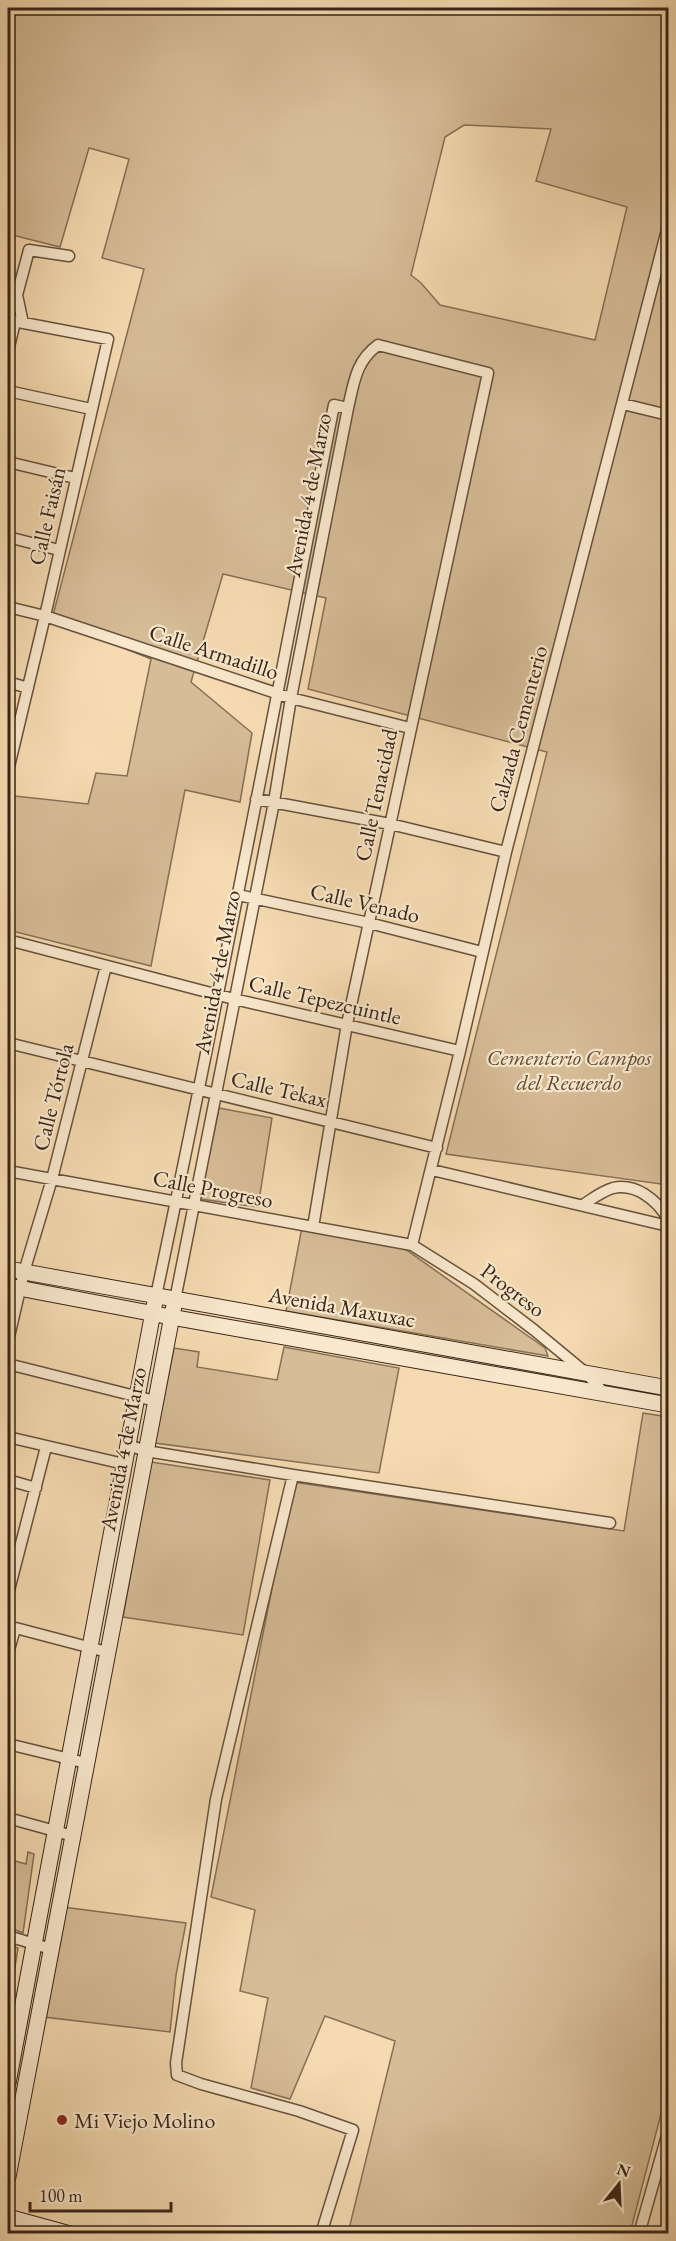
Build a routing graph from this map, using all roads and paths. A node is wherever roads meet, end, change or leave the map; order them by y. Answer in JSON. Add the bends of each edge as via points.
{"nodes":[{"id":1,"x":669,"y":226,"type":"edge"},
{"id":2,"x":69,"y":256,"type":"dead end"},
{"id":3,"x":15,"y":322,"type":"edge"},
{"id":4,"x":8,"y":351,"type":"edge"},
{"id":5,"x":8,"y":392,"type":"edge"},
{"id":6,"x":623,"y":404,"type":"junction"},
{"id":7,"x":348,"y":408,"type":"junction"},
{"id":8,"x":91,"y":409,"type":"junction"},
{"id":9,"x":669,"y":415,"type":"edge"},
{"id":10,"x":8,"y":462,"type":"edge"},
{"id":11,"x":321,"y":469,"type":"junction"},
{"id":12,"x":336,"y":470,"type":"junction"},
{"id":13,"x":75,"y":478,"type":"junction"},
{"id":14,"x":309,"y":532,"type":"junction"},
{"id":15,"x":324,"y":535,"type":"junction"},
{"id":16,"x":8,"y":537,"type":"edge"},
{"id":17,"x":59,"y":549,"type":"junction"},
{"id":18,"x":294,"y":602,"type":"junction"},
{"id":19,"x":310,"y":604,"type":"junction"},
{"id":20,"x":8,"y":607,"type":"edge"},
{"id":21,"x":45,"y":616,"type":"junction"},
{"id":22,"x":8,"y":682,"type":"edge"},
{"id":23,"x":28,"y":688,"type":"junction"},
{"id":24,"x":276,"y":693,"type":"junction"},
{"id":25,"x":291,"y":698,"type":"junction"},
{"id":26,"x":410,"y":728,"type":"junction"},
{"id":27,"x":10,"y":753,"type":"edge"},
{"id":28,"x":8,"y":771,"type":"edge"},
{"id":29,"x":256,"y":799,"type":"junction"},
{"id":30,"x":274,"y":802,"type":"junction"},
{"id":31,"x":390,"y":824,"type":"junction"},
{"id":32,"x":506,"y":852,"type":"junction"},
{"id":33,"x":238,"y":895,"type":"junction"},
{"id":34,"x":255,"y":898,"type":"junction"},
{"id":35,"x":369,"y":923,"type":"junction"},
{"id":36,"x":8,"y":940,"type":"edge"},
{"id":37,"x":482,"y":952,"type":"junction"},
{"id":38,"x":106,"y":966,"type":"junction"},
{"id":39,"x":218,"y":994,"type":"junction"},
{"id":40,"x":234,"y":999,"type":"junction"},
{"id":41,"x":347,"y":1024,"type":"junction"},
{"id":42,"x":8,"y":1043,"type":"edge"},
{"id":43,"x":460,"y":1051,"type":"junction"},
{"id":44,"x":82,"y":1062,"type":"junction"},
{"id":45,"x":200,"y":1090,"type":"junction"},
{"id":46,"x":217,"y":1095,"type":"junction"},
{"id":47,"x":330,"y":1121,"type":"junction"},
{"id":48,"x":437,"y":1148,"type":"junction"},
{"id":49,"x":432,"y":1170,"type":"junction"},
{"id":50,"x":8,"y":1171,"type":"edge"},
{"id":51,"x":52,"y":1179,"type":"junction"},
{"id":52,"x":176,"y":1202,"type":"junction"},
{"id":53,"x":583,"y":1205,"type":"junction"},
{"id":54,"x":194,"y":1206,"type":"junction"},
{"id":55,"x":669,"y":1219,"type":"edge"},
{"id":56,"x":669,"y":1226,"type":"edge"},
{"id":57,"x":313,"y":1227,"type":"junction"},
{"id":58,"x":412,"y":1245,"type":"junction"},
{"id":59,"x":8,"y":1269,"type":"edge"},
{"id":60,"x":24,"y":1272,"type":"junction"},
{"id":61,"x":14,"y":1288,"type":"edge"},
{"id":62,"x":156,"y":1296,"type":"junction"},
{"id":63,"x":175,"y":1300,"type":"junction"},
{"id":64,"x":152,"y":1314,"type":"junction"},
{"id":65,"x":171,"y":1317,"type":"junction"},
{"id":66,"x":8,"y":1341,"type":"edge"},
{"id":67,"x":8,"y":1364,"type":"edge"},
{"id":68,"x":586,"y":1373,"type":"junction"},
{"id":69,"x":669,"y":1388,"type":"edge"},
{"id":70,"x":604,"y":1394,"type":"junction"},
{"id":71,"x":137,"y":1396,"type":"junction"},
{"id":72,"x":155,"y":1401,"type":"junction"},
{"id":73,"x":669,"y":1405,"type":"edge"},
{"id":74,"x":8,"y":1437,"type":"edge"},
{"id":75,"x":128,"y":1445,"type":"junction"},
{"id":76,"x":46,"y":1447,"type":"junction"},
{"id":77,"x":146,"y":1450,"type":"junction"},
{"id":78,"x":124,"y":1464,"type":"junction"},
{"id":79,"x":293,"y":1475,"type":"junction"},
{"id":80,"x":8,"y":1480,"type":"edge"},
{"id":81,"x":36,"y":1488,"type":"junction"},
{"id":82,"x":610,"y":1523,"type":"dead end"},
{"id":83,"x":13,"y":1554,"type":"edge"},
{"id":84,"x":8,"y":1594,"type":"edge"},
{"id":85,"x":11,"y":1628,"type":"edge"},
{"id":86,"x":89,"y":1648,"type":"junction"},
{"id":87,"x":108,"y":1652,"type":"junction"},
{"id":88,"x":8,"y":1653,"type":"edge"},
{"id":89,"x":8,"y":1744,"type":"edge"},
{"id":90,"x":69,"y":1759,"type":"junction"},
{"id":91,"x":86,"y":1763,"type":"junction"},
{"id":92,"x":8,"y":1818,"type":"edge"},
{"id":93,"x":55,"y":1830,"type":"junction"},
{"id":94,"x":72,"y":1836,"type":"junction"},
{"id":95,"x":8,"y":1936,"type":"edge"},
{"id":96,"x":34,"y":1944,"type":"junction"},
{"id":97,"x":51,"y":1949,"type":"junction"},
{"id":98,"x":8,"y":2083,"type":"edge"},
{"id":99,"x":669,"y":2132,"type":"edge"},
{"id":100,"x":665,"y":2158,"type":"edge"},
{"id":101,"x":8,"y":2177,"type":"edge"},
{"id":102,"x":8,"y":2217,"type":"edge"},
{"id":103,"x":640,"y":2232,"type":"edge"},
{"id":104,"x":70,"y":2234,"type":"edge"},
{"id":105,"x":321,"y":2234,"type":"edge"},
{"id":106,"x":654,"y":2234,"type":"edge"}],
"edges":[{"from":1,"to":6,"type":"street","name":"Calzada Cementerio"},
{"from":2,"to":3,"type":"street","via":[[29,250],[17,295]]},
{"from":3,"to":4,"type":"street"},
{"from":3,"to":8,"type":"street","name":"Calle Faisán","via":[[108,339]]},
{"from":5,"to":8,"type":"street"},
{"from":6,"to":9,"type":"street"},
{"from":6,"to":32,"type":"street","name":"Calzada Cementerio"},
{"from":7,"to":11,"type":"street","name":"Avenida 4 de Marzo","via":[[334,405]]},
{"from":7,"to":12,"type":"street","name":"Avenida 4 de Marzo"},
{"from":7,"to":26,"type":"street","name":"Calle Tenacidad","via":[[365,355],[378,345],[488,373]]},
{"from":8,"to":13,"type":"street","name":"Calle Faisán"},
{"from":10,"to":13,"type":"street"},
{"from":11,"to":12,"type":"street"},
{"from":11,"to":14,"type":"street","name":"Avenida 4 de Marzo"},
{"from":12,"to":15,"type":"street","name":"Avenida 4 de Marzo"},
{"from":13,"to":17,"type":"street","name":"Calle Faisán"},
{"from":14,"to":15,"type":"street"},
{"from":14,"to":18,"type":"street","name":"Avenida 4 de Marzo"},
{"from":15,"to":19,"type":"street","name":"Avenida 4 de Marzo"},
{"from":16,"to":17,"type":"street"},
{"from":17,"to":21,"type":"street","name":"Calle Faisán"},
{"from":18,"to":19,"type":"street"},
{"from":18,"to":24,"type":"street","name":"Avenida 4 de Marzo"},
{"from":19,"to":25,"type":"street","name":"Avenida 4 de Marzo"},
{"from":20,"to":21,"type":"street","name":"Calle Armadillo"},
{"from":21,"to":23,"type":"street","name":"Calle Faisán"},
{"from":21,"to":24,"type":"street","name":"Calle Armadillo"},
{"from":22,"to":23,"type":"street"},
{"from":23,"to":27,"type":"street","name":"Calle Faisán"},
{"from":24,"to":25,"type":"street","name":"Calle Armadillo"},
{"from":24,"to":29,"type":"street","name":"Avenida 4 de Marzo"},
{"from":25,"to":26,"type":"street","name":"Calle Armadillo"},
{"from":25,"to":30,"type":"street","name":"Avenida 4 de Marzo"},
{"from":26,"to":31,"type":"street","name":"Calle Tenacidad"},
{"from":27,"to":28,"type":"street","name":"Calle Faisán"},
{"from":29,"to":30,"type":"street"},
{"from":29,"to":33,"type":"street","name":"Avenida 4 de Marzo"},
{"from":30,"to":31,"type":"street"},
{"from":30,"to":34,"type":"street","name":"Avenida 4 de Marzo"},
{"from":31,"to":32,"type":"street"},
{"from":31,"to":35,"type":"street","name":"Calle Tenacidad"},
{"from":32,"to":37,"type":"street","name":"Calzada Cementerio"},
{"from":33,"to":34,"type":"street","name":"Calle Venado"},
{"from":33,"to":39,"type":"street","name":"Avenida 4 de Marzo"},
{"from":34,"to":35,"type":"street","name":"Calle Venado"},
{"from":34,"to":40,"type":"street","name":"Avenida 4 de Marzo"},
{"from":35,"to":37,"type":"street","name":"Calle Venado"},
{"from":35,"to":41,"type":"street","name":"Calle Tenacidad"},
{"from":36,"to":38,"type":"street","name":"Calle Tepezcuintle"},
{"from":37,"to":43,"type":"street","name":"Calzada Cementerio"},
{"from":38,"to":39,"type":"street","name":"Calle Tepezcuintle"},
{"from":38,"to":44,"type":"street","name":"Calle Tórtola"},
{"from":39,"to":40,"type":"street","name":"Calle Tepezcuintle"},
{"from":39,"to":45,"type":"street","name":"Avenida 4 de Marzo"},
{"from":40,"to":41,"type":"street","name":"Calle Tepezcuintle"},
{"from":40,"to":46,"type":"street","name":"Avenida 4 de Marzo"},
{"from":41,"to":43,"type":"street","name":"Calle Tepezcuintle"},
{"from":41,"to":47,"type":"street","name":"Calle Tenacidad"},
{"from":42,"to":44,"type":"street","name":"Calle Tekax"},
{"from":43,"to":48,"type":"street","name":"Calzada Cementerio"},
{"from":44,"to":45,"type":"street","name":"Calle Tekax"},
{"from":44,"to":51,"type":"street","name":"Calle Tórtola"},
{"from":45,"to":46,"type":"street","name":"Calle Tekax"},
{"from":45,"to":52,"type":"street","name":"Avenida 4 de Marzo"},
{"from":46,"to":47,"type":"street","name":"Calle Tekax"},
{"from":46,"to":54,"type":"street","name":"Avenida 4 de Marzo"},
{"from":47,"to":48,"type":"street","name":"Calle Tekax"},
{"from":47,"to":57,"type":"street","name":"Calle Tenacidad"},
{"from":48,"to":49,"type":"street","name":"Calzada Cementerio"},
{"from":49,"to":53,"type":"street"},
{"from":49,"to":58,"type":"street","name":"Calzada Cementerio"},
{"from":50,"to":51,"type":"street","name":"Calle Progreso"},
{"from":51,"to":52,"type":"street","name":"Calle Progreso"},
{"from":51,"to":60,"type":"street","name":"Calle Tórtola"},
{"from":52,"to":54,"type":"street","name":"Calle Progreso"},
{"from":52,"to":62,"type":"street","name":"Avenida 4 de Marzo"},
{"from":53,"to":55,"type":"street","via":[[614,1188],[632,1189],[648,1194]]},
{"from":53,"to":56,"type":"street"},
{"from":54,"to":57,"type":"street","name":"Calle Progreso"},
{"from":54,"to":63,"type":"street","name":"Avenida 4 de Marzo"},
{"from":57,"to":58,"type":"street","name":"Calle Progreso"},
{"from":58,"to":68,"type":"street","name":"Progreso","via":[[474,1284]]},
{"from":59,"to":60,"type":"street","name":"Avenida Maxuxac"},
{"from":60,"to":61,"type":"street","name":"Calle Tórtola"},
{"from":60,"to":62,"type":"street","name":"Avenida Maxuxac"},
{"from":61,"to":64,"type":"street","name":"Avenida Maxuxac"},
{"from":61,"to":66,"type":"street","name":"Calle Tórtola"},
{"from":62,"to":63,"type":"street","name":"Avenida Maxuxac"},
{"from":62,"to":64,"type":"street","name":"Avenida 4 de Marzo"},
{"from":63,"to":65,"type":"street","name":"Avenida 4 de Marzo"},
{"from":63,"to":68,"type":"street","name":"Avenida Maxuxac"},
{"from":64,"to":65,"type":"street","name":"Avenida Maxuxac"},
{"from":64,"to":71,"type":"street","name":"Avenida 4 de Marzo"},
{"from":65,"to":70,"type":"street","name":"Avenida Maxuxac"},
{"from":65,"to":72,"type":"street","name":"Avenida 4 de Marzo"},
{"from":67,"to":71,"type":"street"},
{"from":68,"to":69,"type":"street","name":"Avenida Maxuxac"},
{"from":68,"to":70,"type":"street","name":"Progreso"},
{"from":70,"to":73,"type":"street","name":"Avenida Maxuxac"},
{"from":71,"to":72,"type":"street"},
{"from":71,"to":75,"type":"street","name":"Avenida 4 de Marzo"},
{"from":72,"to":77,"type":"street","name":"Avenida 4 de Marzo"},
{"from":74,"to":76,"type":"street"},
{"from":75,"to":77,"type":"street"},
{"from":75,"to":78,"type":"street","name":"Avenida 4 de Marzo"},
{"from":76,"to":78,"type":"street"},
{"from":76,"to":81,"type":"street"},
{"from":77,"to":79,"type":"street"},
{"from":77,"to":87,"type":"street","name":"Avenida 4 de Marzo"},
{"from":78,"to":86,"type":"street","name":"Avenida 4 de Marzo"},
{"from":79,"to":82,"type":"street"},
{"from":79,"to":105,"type":"street","via":[[216,1799],[176,2063],[177,2075],[353,2130]]},
{"from":80,"to":81,"type":"street"},
{"from":81,"to":83,"type":"street"},
{"from":83,"to":84,"type":"street"},
{"from":85,"to":86,"type":"street"},
{"from":85,"to":88,"type":"street"},
{"from":86,"to":87,"type":"street"},
{"from":86,"to":90,"type":"street","name":"Avenida 4 de Marzo"},
{"from":87,"to":91,"type":"street","name":"Avenida 4 de Marzo"},
{"from":89,"to":90,"type":"street"},
{"from":90,"to":91,"type":"street"},
{"from":90,"to":93,"type":"street","name":"Avenida 4 de Marzo"},
{"from":91,"to":94,"type":"street","name":"Avenida 4 de Marzo"},
{"from":92,"to":93,"type":"street"},
{"from":93,"to":94,"type":"street"},
{"from":93,"to":96,"type":"street","name":"Avenida 4 de Marzo"},
{"from":94,"to":97,"type":"street","name":"Avenida 4 de Marzo"},
{"from":95,"to":96,"type":"street"},
{"from":96,"to":97,"type":"street"},
{"from":96,"to":98,"type":"street","name":"Avenida 4 de Marzo"},
{"from":97,"to":101,"type":"street","name":"Avenida 4 de Marzo"},
{"from":99,"to":100,"type":"street"},
{"from":100,"to":103,"type":"street"},
{"from":102,"to":104,"type":"street"},
{"from":103,"to":106,"type":"street"}]}
